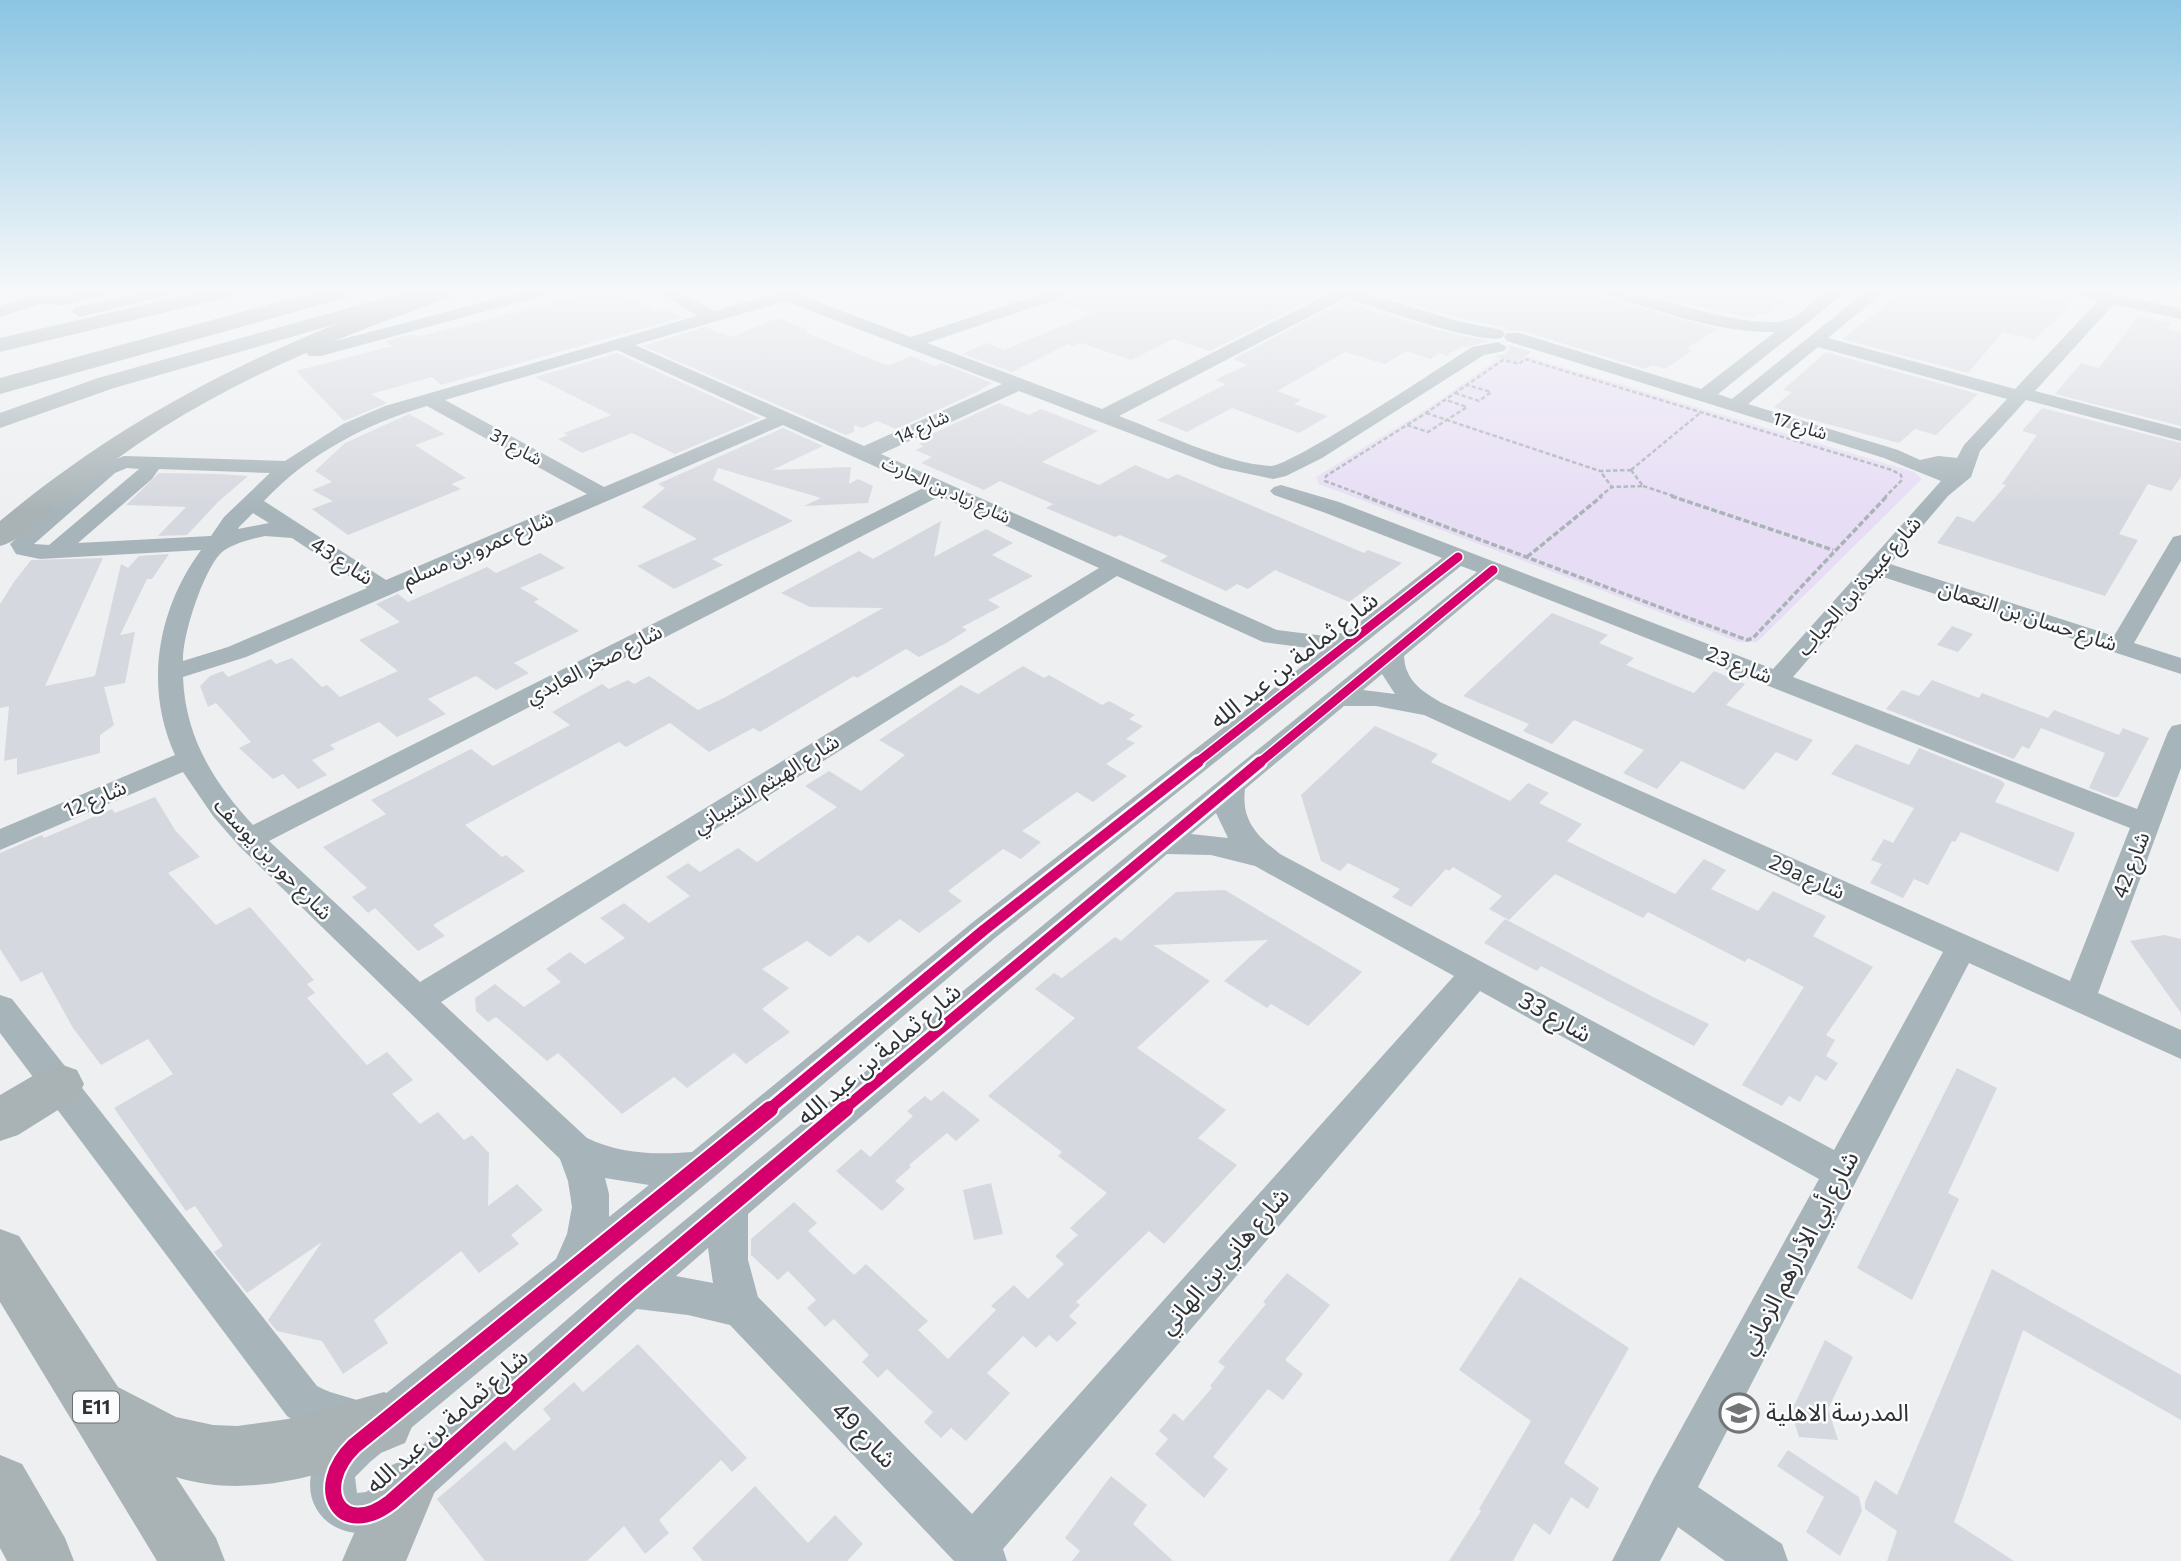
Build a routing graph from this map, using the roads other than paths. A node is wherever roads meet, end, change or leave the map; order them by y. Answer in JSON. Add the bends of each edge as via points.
{"nodes":[{"id":1,"x":33,"y":365,"type":"edge"},
{"id":2,"x":77,"y":365,"type":"edge"},
{"id":3,"x":170,"y":365,"type":"edge"},
{"id":4,"x":268,"y":365,"type":"edge"},
{"id":5,"x":547,"y":365,"type":"edge"},
{"id":6,"x":665,"y":365,"type":"edge"},
{"id":7,"x":968,"y":365,"type":"edge"},
{"id":8,"x":1202,"y":365,"type":"edge"},
{"id":9,"x":1458,"y":365,"type":"edge"},
{"id":10,"x":1592,"y":365,"type":"edge"},
{"id":11,"x":1745,"y":365,"type":"edge"},
{"id":12,"x":1784,"y":365,"type":"edge"},
{"id":13,"x":1909,"y":365,"type":"edge"},
{"id":14,"x":2048,"y":365,"type":"edge"},
{"id":15,"x":0,"y":374,"type":"edge"},
{"id":16,"x":1018,"y":384,"type":"junction"},
{"id":17,"x":0,"y":386,"type":"edge"},
{"id":18,"x":2021,"y":394,"type":"junction"},
{"id":19,"x":429,"y":399,"type":"junction"},
{"id":20,"x":1702,"y":404,"type":"junction"},
{"id":21,"x":1734,"y":406,"type":"junction"},
{"id":22,"x":1103,"y":416,"type":"junction"},
{"id":23,"x":783,"y":418,"type":"junction"},
{"id":24,"x":0,"y":421,"type":"edge"},
{"id":25,"x":2181,"y":435,"type":"edge"},
{"id":26,"x":1971,"y":449,"type":"junction"},
{"id":27,"x":864,"y":454,"type":"junction"},
{"id":28,"x":110,"y":458,"type":"junction"},
{"id":29,"x":147,"y":462,"type":"junction"},
{"id":30,"x":290,"y":467,"type":"junction"},
{"id":31,"x":1936,"y":471,"type":"junction"},
{"id":32,"x":1961,"y":473,"type":"junction"},
{"id":33,"x":1283,"y":480,"type":"junction"},
{"id":34,"x":939,"y":488,"type":"junction"},
{"id":35,"x":603,"y":495,"type":"junction"},
{"id":36,"x":251,"y":502,"type":"junction"},
{"id":37,"x":37,"y":528,"type":"junction"},
{"id":38,"x":298,"y":533,"type":"junction"},
{"id":39,"x":0,"y":537,"type":"edge"},
{"id":40,"x":2181,"y":542,"type":"edge"},
{"id":41,"x":0,"y":545,"type":"edge"},
{"id":42,"x":212,"y":548,"type":"junction"},
{"id":43,"x":55,"y":551,"type":"junction"},
{"id":44,"x":1458,"y":557,"type":"junction"},
{"id":45,"x":1116,"y":567,"type":"junction"},
{"id":46,"x":1876,"y":567,"type":"junction"},
{"id":47,"x":1493,"y":570,"type":"junction"},
{"id":48,"x":386,"y":589,"type":"junction"},
{"id":49,"x":1272,"y":637,"type":"junction"},
{"id":50,"x":1357,"y":638,"type":"junction"},
{"id":51,"x":2120,"y":646,"type":"junction"},
{"id":52,"x":1391,"y":654,"type":"junction"},
{"id":53,"x":2181,"y":666,"type":"edge"},
{"id":54,"x":169,"y":673,"type":"junction"},
{"id":55,"x":1777,"y":680,"type":"junction"},
{"id":56,"x":1300,"y":684,"type":"junction"},
{"id":57,"x":1338,"y":698,"type":"junction"},
{"id":58,"x":1433,"y":709,"type":"junction"},
{"id":59,"x":2181,"y":732,"type":"edge"},
{"id":60,"x":190,"y":759,"type":"junction"},
{"id":61,"x":1231,"y":785,"type":"junction"},
{"id":62,"x":2146,"y":823,"type":"junction"},
{"id":63,"x":249,"y":839,"type":"junction"},
{"id":64,"x":0,"y":840,"type":"edge"},
{"id":65,"x":1160,"y":844,"type":"junction"},
{"id":66,"x":1269,"y":860,"type":"junction"},
{"id":67,"x":1962,"y":946,"type":"junction"},
{"id":68,"x":1476,"y":973,"type":"junction"},
{"id":69,"x":2080,"y":998,"type":"junction"},
{"id":70,"x":416,"y":1001,"type":"junction"},
{"id":71,"x":0,"y":1008,"type":"edge"},
{"id":72,"x":2181,"y":1045,"type":"edge"},
{"id":73,"x":60,"y":1084,"type":"junction"},
{"id":74,"x":0,"y":1120,"type":"edge"},
{"id":75,"x":574,"y":1149,"type":"junction"},
{"id":76,"x":700,"y":1167,"type":"junction"},
{"id":77,"x":1842,"y":1172,"type":"junction"},
{"id":78,"x":730,"y":1208,"type":"junction"},
{"id":79,"x":0,"y":1254,"type":"edge"},
{"id":80,"x":569,"y":1273,"type":"junction"},
{"id":81,"x":630,"y":1290,"type":"junction"},
{"id":82,"x":742,"y":1309,"type":"junction"},
{"id":83,"x":97,"y":1408,"type":"junction"},
{"id":84,"x":384,"y":1422,"type":"junction"},
{"id":85,"x":417,"y":1478,"type":"junction"},
{"id":86,"x":0,"y":1486,"type":"edge"},
{"id":87,"x":1671,"y":1494,"type":"junction"},
{"id":88,"x":979,"y":1554,"type":"edge"},
{"id":89,"x":42,"y":1561,"type":"edge"},
{"id":90,"x":193,"y":1561,"type":"edge"},
{"id":91,"x":374,"y":1561,"type":"edge"},
{"id":92,"x":398,"y":1561,"type":"edge"},
{"id":93,"x":1635,"y":1561,"type":"edge"},
{"id":94,"x":1765,"y":1561,"type":"edge"}],
"edges":[{"from":1,"to":15,"type":"highway"},
{"from":2,"to":17,"type":"highway"},
{"from":3,"to":24,"type":"main road"},
{"from":4,"to":28,"type":"highway","via":[[204,391]]},
{"from":5,"to":19,"type":"street","name":"شارع حور بن يوسف"},
{"from":6,"to":23,"type":"street","name":"شارع زياد بن الحارث"},
{"from":7,"to":16,"type":"street","name":"شارع 23"},
{"from":8,"to":22,"type":"street"},
{"from":9,"to":33,"type":"street","via":[[1315,454]]},
{"from":10,"to":20,"type":"street","name":"شارع 17"},
{"from":11,"to":20,"type":"street"},
{"from":12,"to":21,"type":"street"},
{"from":13,"to":18,"type":"street"},
{"from":14,"to":18,"type":"street","name":"شارع عبيدة بن الحباب"},
{"from":16,"to":22,"type":"street","name":"شارع 23"},
{"from":16,"to":27,"type":"street","name":"شارع 14"},
{"from":18,"to":25,"type":"street"},
{"from":18,"to":26,"type":"street","name":"شارع عبيدة بن الحباب"},
{"from":19,"to":30,"type":"street","name":"شارع حور بن يوسف","via":[[349,427]]},
{"from":19,"to":35,"type":"street","name":"شارع 31"},
{"from":20,"to":21,"type":"street","name":"شارع 17"},
{"from":21,"to":31,"type":"street","name":"شارع 17"},
{"from":22,"to":33,"type":"street","name":"شارع 23"},
{"from":23,"to":27,"type":"street","name":"شارع زياد بن الحارث"},
{"from":23,"to":35,"type":"street","name":"شارع عمرو بن مسلم"},
{"from":26,"to":31,"type":"street","name":"شارع عبيدة بن الحباب"},
{"from":26,"to":32,"type":"street","name":"شارع عبيدة بن الحباب"},
{"from":27,"to":34,"type":"street","name":"شارع زياد بن الحارث"},
{"from":28,"to":29,"type":"street"},
{"from":28,"to":37,"type":"street"},
{"from":28,"to":39,"type":"highway","via":[[66,480]]},
{"from":29,"to":30,"type":"street"},
{"from":29,"to":43,"type":"street","via":[[150,468],[145,475]]},
{"from":30,"to":36,"type":"street","name":"شارع حور بن يوسف"},
{"from":31,"to":32,"type":"street","name":"شارع عبيدة بن الحباب"},
{"from":31,"to":32,"type":"street","name":"شارع 17"},
{"from":31,"to":46,"type":"street","name":"شارع عبيدة بن الحباب"},
{"from":33,"to":44,"type":"street","name":"شارع 23","via":[[1331,507]]},
{"from":34,"to":45,"type":"street","name":"شارع زياد بن الحارث"},
{"from":34,"to":63,"type":"street","name":"شارع صخر العابدي"},
{"from":35,"to":48,"type":"street","name":"شارع عمرو بن مسلم"},
{"from":36,"to":38,"type":"street","name":"شارع 43"},
{"from":36,"to":42,"type":"street","name":"شارع حور بن يوسف"},
{"from":37,"to":41,"type":"street"},
{"from":37,"to":43,"type":"street","via":[[22,547],[33,552]]},
{"from":38,"to":42,"type":"street","name":"شارع 43","via":[[278,529],[251,532]]},
{"from":38,"to":48,"type":"street","name":"شارع 43"},
{"from":40,"to":51,"type":"street"},
{"from":42,"to":43,"type":"street"},
{"from":42,"to":54,"type":"street","name":"شارع حور بن يوسف","via":[[181,611]]},
{"from":44,"to":47,"type":"street","name":"شارع 23"},
{"from":44,"to":50,"type":"street","name":"شارع ثمامة بن عبد الله"},
{"from":45,"to":49,"type":"street","name":"شارع زياد بن الحارث"},
{"from":45,"to":70,"type":"street","name":"شارع الهيثم الشيباني"},
{"from":46,"to":51,"type":"street","name":"شارع حسان بن النعمان"},
{"from":46,"to":55,"type":"street","name":"شارع عبيدة بن الحباب"},
{"from":47,"to":52,"type":"street","name":"شارع ثمامة بن عبد الله"},
{"from":47,"to":55,"type":"street","name":"شارع 23"},
{"from":48,"to":54,"type":"street","name":"شارع عمرو بن مسلم","via":[[237,652]]},
{"from":49,"to":50,"type":"street","name":"شارع زياد بن الحارث","via":[[1325,643]]},
{"from":49,"to":56,"type":"street","name":"شارع زياد بن الحارث","via":[[1289,654]]},
{"from":50,"to":56,"type":"street","name":"شارع ثمامة بن عبد الله"},
{"from":51,"to":53,"type":"street","name":"شارع حسان بن النعمان"},
{"from":52,"to":57,"type":"street","name":"شارع ثمامة بن عبد الله"},
{"from":52,"to":58,"type":"street","name":"29a شارع","via":[[1399,683]]},
{"from":54,"to":60,"type":"street","name":"شارع حور بن يوسف","via":[[174,717]]},
{"from":55,"to":62,"type":"street","name":"شارع 23"},
{"from":56,"to":76,"type":"street","name":"شارع ثمامة بن عبد الله","via":[[984,930]]},
{"from":57,"to":58,"type":"street","name":"29a شارع","via":[[1376,698]]},
{"from":57,"to":61,"type":"street","name":"شارع ثمامة بن عبد الله"},
{"from":58,"to":67,"type":"street","name":"29a شارع"},
{"from":59,"to":62,"type":"street","name":"شارع 42"},
{"from":60,"to":63,"type":"street","name":"شارع حور بن يوسف","via":[[216,803]]},
{"from":60,"to":64,"type":"street","name":"شارع 12"},
{"from":61,"to":65,"type":"street","name":"شارع ثمامة بن عبد الله"},
{"from":61,"to":66,"type":"street","name":"شارع 33","via":[[1229,811],[1234,824],[1254,850]]},
{"from":62,"to":69,"type":"street","name":"شارع 42"},
{"from":63,"to":70,"type":"street","name":"شارع حور بن يوسف"},
{"from":65,"to":66,"type":"street","name":"شارع 33","via":[[1227,847]]},
{"from":65,"to":78,"type":"street","name":"شارع ثمامة بن عبد الله"},
{"from":66,"to":68,"type":"street","name":"شارع 33"},
{"from":67,"to":69,"type":"street","name":"29a شارع"},
{"from":67,"to":77,"type":"street","name":"شارع أبي الأدارهم الزماني"},
{"from":68,"to":77,"type":"street","name":"شارع 33"},
{"from":68,"to":88,"type":"street","name":"شارع هاني بن الهاني"},
{"from":69,"to":72,"type":"street","name":"29a شارع"},
{"from":70,"to":75,"type":"street","name":"شارع حور بن يوسف"},
{"from":71,"to":73,"type":"street"},
{"from":73,"to":74,"type":"highway"},
{"from":73,"to":84,"type":"street","via":[[302,1401],[331,1416]]},
{"from":75,"to":76,"type":"street","name":"شارع حور بن يوسف","via":[[628,1169]]},
{"from":75,"to":80,"type":"street","name":"شارع حور بن يوسف","via":[[592,1209],[590,1227]]},
{"from":76,"to":80,"type":"street","name":"شارع ثمامة بن عبد الله"},
{"from":77,"to":87,"type":"street","name":"شارع أبي الأدارهم الزماني"},
{"from":78,"to":81,"type":"street","name":"شارع ثمامة بن عبد الله"},
{"from":78,"to":82,"type":"street","name":"شارع 49","via":[[727,1259]]},
{"from":79,"to":83,"type":"highway","number":"E11"},
{"from":80,"to":84,"type":"street","name":"شارع ثمامة بن عبد الله"},
{"from":81,"to":82,"type":"street","via":[[688,1296]]},
{"from":81,"to":85,"type":"street","name":"شارع ثمامة بن عبد الله"},
{"from":82,"to":88,"type":"street","name":"شارع 49"},
{"from":83,"to":84,"type":"highway","via":[[166,1443],[220,1455],[289,1450]]},
{"from":83,"to":90,"type":"highway","number":"E11"},
{"from":84,"to":85,"type":"street","name":"شارع ثمامة بن عبد الله","via":[[335,1469],[332,1494],[337,1505],[345,1513],[370,1515]]},
{"from":85,"to":91,"type":"highway"},
{"from":85,"to":92,"type":"street"},
{"from":86,"to":89,"type":"highway"},
{"from":87,"to":93,"type":"street","name":"شارع أبي الأدارهم الزماني"},
{"from":87,"to":94,"type":"street"}]}
